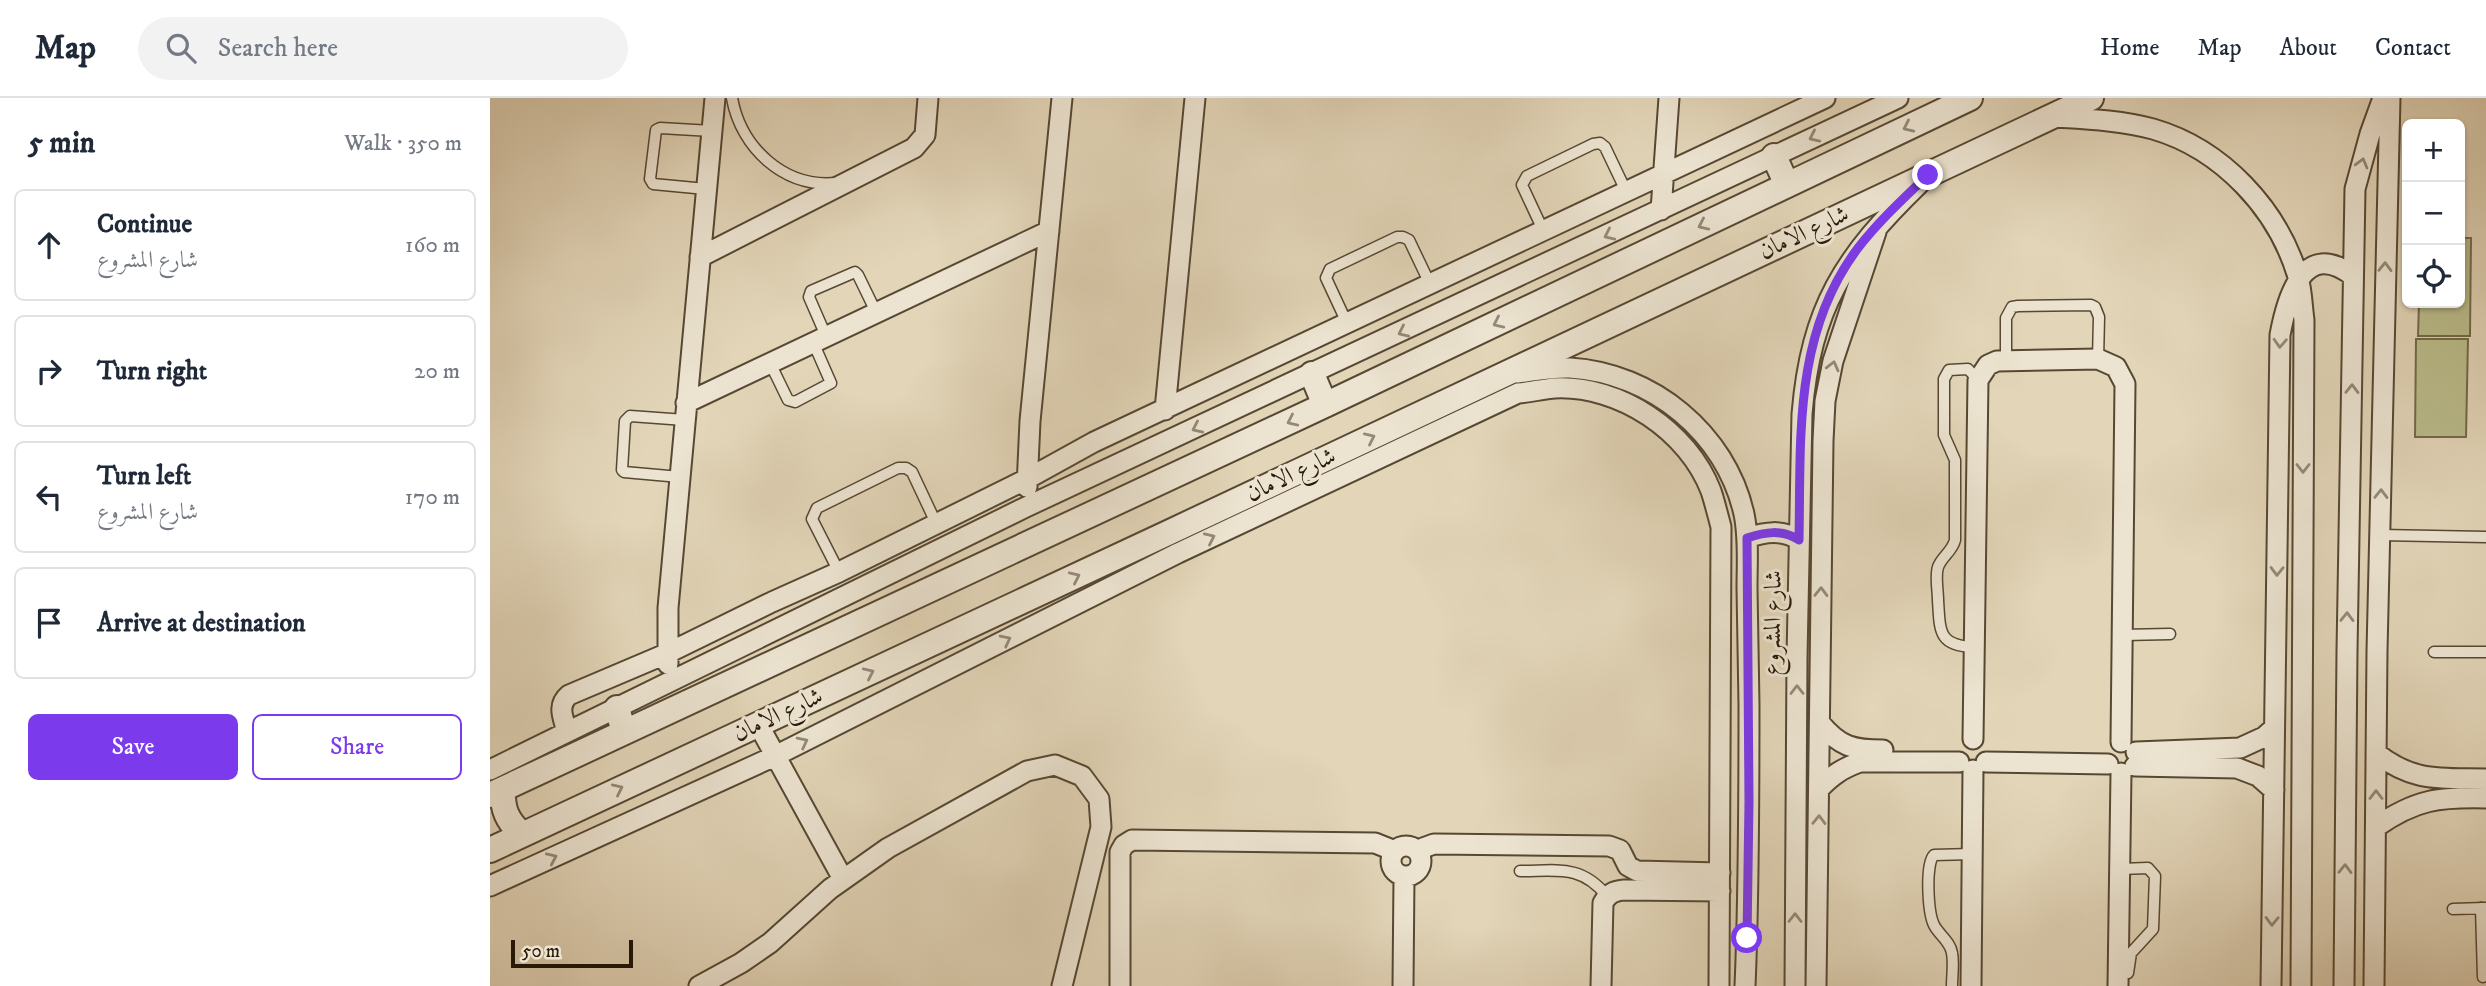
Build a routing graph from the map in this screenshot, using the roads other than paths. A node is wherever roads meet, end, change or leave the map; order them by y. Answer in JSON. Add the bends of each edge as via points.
{"nodes":[{"id":1,"x":715,"y":98,"type":"edge"},
{"id":2,"x":732,"y":98,"type":"edge"},
{"id":3,"x":928,"y":98,"type":"edge"},
{"id":4,"x":1062,"y":98,"type":"edge"},
{"id":5,"x":1195,"y":98,"type":"edge"},
{"id":6,"x":1669,"y":98,"type":"edge"},
{"id":7,"x":1825,"y":98,"type":"edge"},
{"id":8,"x":1898,"y":98,"type":"edge"},
{"id":9,"x":1970,"y":98,"type":"edge"},
{"id":10,"x":2091,"y":98,"type":"edge"},
{"id":11,"x":2383,"y":98,"type":"edge"},
{"id":12,"x":2390,"y":98,"type":"edge"},
{"id":13,"x":2052,"y":117,"type":"junction"},
{"id":14,"x":712,"y":131,"type":"junction"},
{"id":15,"x":1774,"y":156,"type":"junction"},
{"id":16,"x":1662,"y":174,"type":"junction"},
{"id":17,"x":1928,"y":175,"type":"junction"},
{"id":18,"x":850,"y":182,"type":"junction"},
{"id":19,"x":1787,"y":185,"type":"junction"},
{"id":20,"x":706,"y":189,"type":"junction"},
{"id":21,"x":1626,"y":191,"type":"junction"},
{"id":22,"x":1661,"y":210,"type":"junction"},
{"id":23,"x":1880,"y":222,"type":"junction"},
{"id":24,"x":1543,"y":230,"type":"junction"},
{"id":25,"x":1049,"y":231,"type":"junction"},
{"id":26,"x":700,"y":257,"type":"junction"},
{"id":27,"x":2353,"y":276,"type":"junction"},
{"id":28,"x":2298,"y":278,"type":"junction"},
{"id":29,"x":1430,"y":284,"type":"junction"},
{"id":30,"x":876,"y":312,"type":"junction"},
{"id":31,"x":1347,"y":323,"type":"junction"},
{"id":32,"x":820,"y":339,"type":"junction"},
{"id":33,"x":2098,"y":359,"type":"junction"},
{"id":34,"x":2006,"y":360,"type":"junction"},
{"id":35,"x":770,"y":363,"type":"junction"},
{"id":36,"x":1312,"y":374,"type":"junction"},
{"id":37,"x":1505,"y":374,"type":"junction"},
{"id":38,"x":1978,"y":380,"type":"junction"},
{"id":39,"x":1325,"y":405,"type":"junction"},
{"id":40,"x":1165,"y":410,"type":"junction"},
{"id":41,"x":686,"y":412,"type":"junction"},
{"id":42,"x":680,"y":477,"type":"junction"},
{"id":43,"x":1027,"y":479,"type":"junction"},
{"id":44,"x":1026,"y":507,"type":"junction"},
{"id":45,"x":936,"y":523,"type":"junction"},
{"id":46,"x":2380,"y":535,"type":"junction"},
{"id":47,"x":2486,"y":537,"type":"edge"},
{"id":48,"x":1747,"y":538,"type":"junction"},
{"id":49,"x":1799,"y":540,"type":"junction"},
{"id":50,"x":839,"y":572,"type":"junction"},
{"id":51,"x":2170,"y":634,"type":"dead end"},
{"id":52,"x":2123,"y":635,"type":"junction"},
{"id":53,"x":1797,"y":645,"type":"junction"},
{"id":54,"x":1820,"y":646,"type":"junction"},
{"id":55,"x":1974,"y":647,"type":"junction"},
{"id":56,"x":2347,"y":651,"type":"junction"},
{"id":57,"x":2377,"y":651,"type":"junction"},
{"id":58,"x":2434,"y":652,"type":"dead end"},
{"id":59,"x":2486,"y":652,"type":"edge"},
{"id":60,"x":668,"y":653,"type":"junction"},
{"id":61,"x":670,"y":682,"type":"junction"},
{"id":62,"x":617,"y":708,"type":"junction"},
{"id":63,"x":1820,"y":723,"type":"junction"},
{"id":64,"x":758,"y":724,"type":"junction"},
{"id":65,"x":2274,"y":728,"type":"junction"},
{"id":66,"x":568,"y":732,"type":"junction"},
{"id":67,"x":624,"y":732,"type":"junction"},
{"id":68,"x":2376,"y":752,"type":"junction"},
{"id":69,"x":1973,"y":755,"type":"junction"},
{"id":70,"x":775,"y":757,"type":"junction"},
{"id":71,"x":2121,"y":758,"type":"junction"},
{"id":72,"x":2486,"y":779,"type":"edge"},
{"id":73,"x":494,"y":785,"type":"edge"},
{"id":74,"x":1819,"y":789,"type":"junction"},
{"id":75,"x":2274,"y":790,"type":"junction"},
{"id":76,"x":2486,"y":798,"type":"edge"},
{"id":77,"x":1749,"y":802,"type":"junction"},
{"id":78,"x":1721,"y":804,"type":"junction"},
{"id":79,"x":2376,"y":827,"type":"junction"},
{"id":80,"x":2273,"y":833,"type":"junction"},
{"id":81,"x":2301,"y":833,"type":"junction"},
{"id":82,"x":522,"y":834,"type":"junction"},
{"id":83,"x":490,"y":850,"type":"edge"},
{"id":84,"x":1395,"y":851,"type":"junction"},
{"id":85,"x":1419,"y":852,"type":"junction"},
{"id":86,"x":1972,"y":855,"type":"junction"},
{"id":87,"x":2120,"y":869,"type":"junction"},
{"id":88,"x":1520,"y":871,"type":"dead end"},
{"id":89,"x":1404,"y":876,"type":"junction"},
{"id":90,"x":843,"y":879,"type":"junction"},
{"id":91,"x":1720,"y":882,"type":"junction"},
{"id":92,"x":490,"y":886,"type":"edge"},
{"id":93,"x":1607,"y":896,"type":"junction"},
{"id":94,"x":2375,"y":906,"type":"junction"},
{"id":95,"x":2344,"y":907,"type":"junction"},
{"id":96,"x":2483,"y":908,"type":"edge"},
{"id":97,"x":2453,"y":909,"type":"dead end"},
{"id":98,"x":2483,"y":977,"type":"dead end"},
{"id":99,"x":699,"y":986,"type":"edge"},
{"id":100,"x":1062,"y":986,"type":"edge"},
{"id":101,"x":1121,"y":986,"type":"edge"},
{"id":102,"x":1403,"y":986,"type":"edge"},
{"id":103,"x":1601,"y":986,"type":"edge"},
{"id":104,"x":1719,"y":986,"type":"edge"},
{"id":105,"x":1745,"y":986,"type":"edge"},
{"id":106,"x":1795,"y":986,"type":"edge"},
{"id":107,"x":1816,"y":986,"type":"edge"},
{"id":108,"x":1952,"y":986,"type":"edge"},
{"id":109,"x":1971,"y":986,"type":"edge"},
{"id":110,"x":2118,"y":986,"type":"edge"},
{"id":111,"x":2127,"y":986,"type":"edge"},
{"id":112,"x":2271,"y":986,"type":"edge"},
{"id":113,"x":2301,"y":986,"type":"edge"},
{"id":114,"x":2344,"y":986,"type":"edge"},
{"id":115,"x":2374,"y":986,"type":"edge"}],
"edges":[{"from":1,"to":14,"type":"street"},
{"from":2,"to":18,"type":"lane","via":[[738,122],[764,159],[805,181]]},
{"from":3,"to":18,"type":"street","via":[[925,135],[920,142]]},
{"from":4,"to":25,"type":"street"},
{"from":5,"to":40,"type":"street"},
{"from":6,"to":16,"type":"street"},
{"from":7,"to":16,"type":"street"},
{"from":8,"to":15,"type":"street","one_way":true},
{"from":9,"to":19,"type":"street","name":"شارع الامان","one_way":true},
{"from":10,"to":13,"type":"street","name":"شارع الامان"},
{"from":27,"to":11,"type":"street","one_way":true,"via":[[2355,189]]},
{"from":46,"to":12,"type":"street","one_way":true},
{"from":13,"to":17,"type":"street","name":"شارع الامان"},
{"from":13,"to":28,"type":"street","via":[[2113,121],[2155,130],[2194,146],[2229,170],[2259,201],[2282,237]]},
{"from":14,"to":20,"type":"street"},
{"from":14,"to":20,"type":"lane","via":[[656,130],[650,179],[653,184]]},
{"from":15,"to":19,"type":"street"},
{"from":15,"to":22,"type":"street"},
{"from":16,"to":21,"type":"street"},
{"from":16,"to":22,"type":"street"},
{"from":17,"to":23,"type":"street","name":"شارع المشروع"},
{"from":17,"to":37,"type":"street","name":"شارع الامان"},
{"from":18,"to":26,"type":"street"},
{"from":19,"to":39,"type":"street","name":"شارع الامان","one_way":true},
{"from":20,"to":26,"type":"street"},
{"from":21,"to":24,"type":"street"},
{"from":21,"to":24,"type":"lane","via":[[1605,147],[1593,144],[1523,180]]},
{"from":22,"to":36,"type":"street","one_way":true},
{"from":23,"to":49,"type":"street","name":"شارع المشروع","via":[[1838,279],[1812,344],[1802,414]]},
{"from":54,"to":23,"type":"street","one_way":true,"via":[[1825,401],[1833,361]]},
{"from":24,"to":29,"type":"street"},
{"from":25,"to":30,"type":"street"},
{"from":25,"to":43,"type":"street"},
{"from":26,"to":41,"type":"street"},
{"from":27,"to":28,"type":"street","via":[[2341,267],[2325,264]]},
{"from":56,"to":27,"type":"street","one_way":true},
{"from":28,"to":65,"type":"street","one_way":true,"via":[[2280,335]]},
{"from":28,"to":81,"type":"street","one_way":true,"via":[[2304,320]]},
{"from":29,"to":31,"type":"street"},
{"from":29,"to":31,"type":"lane","via":[[1409,240],[1397,237],[1326,273]]},
{"from":30,"to":32,"type":"street"},
{"from":30,"to":32,"type":"lane","via":[[855,272],[811,291]]},
{"from":31,"to":40,"type":"street"},
{"from":32,"to":35,"type":"street"},
{"from":32,"to":35,"type":"lane","via":[[831,383],[795,402],[788,400]]},
{"from":33,"to":34,"type":"street"},
{"from":33,"to":34,"type":"lane","via":[[2099,317],[2091,305],[2012,307],[2006,318]]},
{"from":33,"to":52,"type":"street","via":[[2116,367],[2125,384]]},
{"from":34,"to":38,"type":"street","via":[[1988,365]]},
{"from":35,"to":41,"type":"street"},
{"from":36,"to":39,"type":"street"},
{"from":36,"to":44,"type":"street","one_way":true},
{"from":37,"to":48,"type":"street","name":"شارع المشروع","via":[[1587,370],[1626,379],[1667,401],[1720,455],[1739,495]]},
{"from":64,"to":37,"type":"street","name":"شارع الامان","one_way":true},
{"from":38,"to":55,"type":"street"},
{"from":38,"to":55,"type":"lane","via":[[1968,369],[1949,370],[1944,379],[1944,435],[1955,460],[1955,540],[1937,573],[1943,637],[1950,644]]},
{"from":39,"to":67,"type":"street","name":"شارع الامان","one_way":true},
{"from":40,"to":43,"type":"street"},
{"from":41,"to":42,"type":"street"},
{"from":41,"to":42,"type":"lane","via":[[630,416],[625,421],[622,470]]},
{"from":42,"to":60,"type":"street"},
{"from":43,"to":44,"type":"street"},
{"from":43,"to":45,"type":"street"},
{"from":44,"to":61,"type":"street"},
{"from":45,"to":50,"type":"street"},
{"from":45,"to":50,"type":"lane","via":[[906,468],[817,508],[811,519]]},
{"from":46,"to":47,"type":"lane"},
{"from":46,"to":57,"type":"street"},
{"from":48,"to":49,"type":"street","via":[[1776,532]]},
{"from":48,"to":77,"type":"street","name":"شارع المشروع"},
{"from":49,"to":53,"type":"street","name":"شارع المشروع"},
{"from":50,"to":60,"type":"street"},
{"from":51,"to":52,"type":"lane"},
{"from":52,"to":71,"type":"street"},
{"from":53,"to":54,"type":"street"},
{"from":106,"to":53,"type":"street","name":"شارع المشروع","one_way":true},
{"from":54,"to":63,"type":"street"},
{"from":55,"to":69,"type":"street"},
{"from":56,"to":57,"type":"street"},
{"from":95,"to":56,"type":"street","one_way":true},
{"from":57,"to":68,"type":"street"},
{"from":58,"to":59,"type":"lane"},
{"from":60,"to":61,"type":"street"},
{"from":60,"to":66,"type":"street","via":[[566,698],[561,708]]},
{"from":61,"to":62,"type":"street"},
{"from":62,"to":66,"type":"street"},
{"from":62,"to":67,"type":"street"},
{"from":63,"to":69,"type":"street","via":[[1830,736],[1860,750]]},
{"from":63,"to":74,"type":"street"},
{"from":64,"to":70,"type":"street"},
{"from":82,"to":64,"type":"street","name":"شارع الامان","one_way":true},
{"from":65,"to":71,"type":"street","via":[[2240,748]]},
{"from":65,"to":75,"type":"street"},
{"from":66,"to":73,"type":"street"},
{"from":67,"to":73,"type":"street","name":"شارع الامان"},
{"from":68,"to":72,"type":"street","via":[[2391,765],[2427,778]]},
{"from":79,"to":68,"type":"street","one_way":true},
{"from":69,"to":71,"type":"street"},
{"from":69,"to":74,"type":"street","via":[[1860,762],[1837,772]]},
{"from":69,"to":86,"type":"street"},
{"from":70,"to":78,"type":"street","one_way":true,"via":[[1178,553],[1518,393],[1557,388],[1596,392],[1633,406],[1665,427],[1692,456],[1711,490],[1721,527],[1722,554]]},
{"from":70,"to":90,"type":"street"},
{"from":92,"to":70,"type":"street","one_way":true},
{"from":71,"to":75,"type":"street","via":[[2237,768],[2258,776]]},
{"from":71,"to":87,"type":"street"},
{"from":73,"to":82,"type":"street","via":[[506,814]]},
{"from":107,"to":74,"type":"street","one_way":true},
{"from":75,"to":80,"type":"street"},
{"from":76,"to":79,"type":"street","via":[[2427,801]]},
{"from":77,"to":78,"type":"street"},
{"from":77,"to":105,"type":"street","name":"شارع المشروع"},
{"from":78,"to":91,"type":"street"},
{"from":79,"to":94,"type":"street"},
{"from":80,"to":81,"type":"street"},
{"from":80,"to":112,"type":"street","one_way":true},
{"from":81,"to":113,"type":"street"},
{"from":82,"to":83,"type":"street","name":"شارع الامان"},
{"from":84,"to":85,"type":"street","via":[[1408,846]]},
{"from":84,"to":89,"type":"street","via":[[1394,869]]},
{"from":84,"to":101,"type":"street","via":[[1375,843],[1132,840],[1120,852]]},
{"from":85,"to":89,"type":"street","via":[[1417,872]]},
{"from":85,"to":91,"type":"street","via":[[1434,844],[1609,846],[1620,850],[1628,866],[1637,871]]},
{"from":86,"to":108,"type":"lane","via":[[1934,855],[1929,862],[1930,911],[1935,927],[1950,945]]},
{"from":86,"to":109,"type":"street"},
{"from":87,"to":110,"type":"street"},
{"from":87,"to":111,"type":"lane","via":[[2148,868],[2155,876],[2153,929],[2131,953]]},
{"from":88,"to":93,"type":"lane","via":[[1582,874],[1597,882]]},
{"from":89,"to":102,"type":"street"},
{"from":90,"to":99,"type":"street","via":[[770,943]]},
{"from":90,"to":100,"type":"street","via":[[888,848],[1027,771],[1055,765],[1082,776],[1099,799],[1101,828]]},
{"from":91,"to":93,"type":"street","via":[[1615,891]]},
{"from":91,"to":104,"type":"street"},
{"from":93,"to":103,"type":"street","via":[[1602,903]]},
{"from":94,"to":95,"type":"street"},
{"from":94,"to":115,"type":"street"},
{"from":95,"to":114,"type":"street"},
{"from":96,"to":97,"type":"lane"},
{"from":96,"to":98,"type":"lane"}]}
